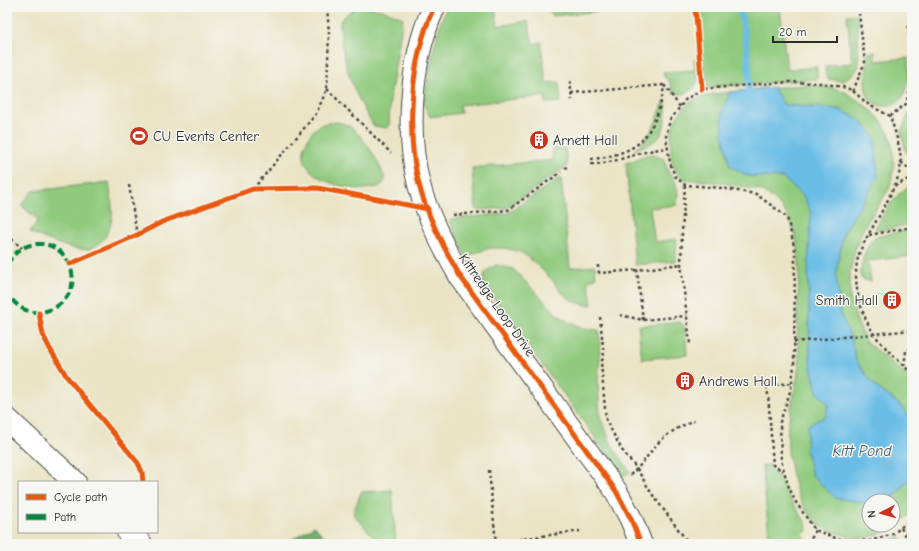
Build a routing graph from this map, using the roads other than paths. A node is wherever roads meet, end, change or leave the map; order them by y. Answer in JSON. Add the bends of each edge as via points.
{"nodes":[{"id":1,"x":434,"y":7,"type":"edge"},
{"id":2,"x":7,"y":419,"type":"edge"},
{"id":3,"x":74,"y":481,"type":"edge"},
{"id":4,"x":129,"y":533,"type":"edge"},
{"id":5,"x":141,"y":544,"type":"edge"},
{"id":6,"x":641,"y":544,"type":"edge"}],
"edges":[{"from":1,"to":6,"type":"street","name":"Kittredge Loop Drive","via":[[417,63],[411,111],[413,159],[424,201],[460,276],[616,491],[632,519]]},
{"from":2,"to":3,"type":"street"},
{"from":4,"to":5,"type":"street"}]}
